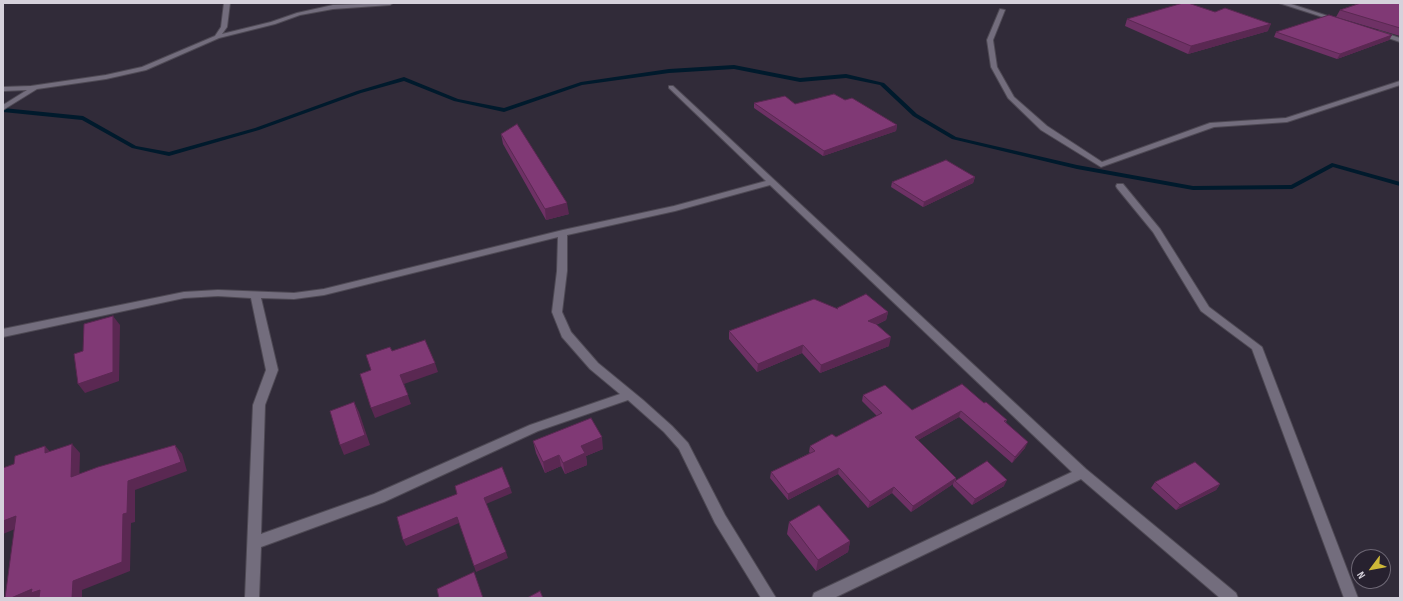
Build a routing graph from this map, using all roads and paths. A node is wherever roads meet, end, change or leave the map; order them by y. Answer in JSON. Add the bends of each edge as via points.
{"nodes":[{"id":1,"x":227,"y":3,"type":"edge"},
{"id":2,"x":390,"y":3,"type":"edge"},
{"id":3,"x":1282,"y":3,"type":"edge"},
{"id":4,"x":1298,"y":3,"type":"edge"},
{"id":5,"x":1002,"y":10,"type":"dead end"},
{"id":6,"x":1308,"y":11,"type":"junction"},
{"id":7,"x":1342,"y":21,"type":"edge"},
{"id":8,"x":1371,"y":31,"type":"edge"},
{"id":9,"x":217,"y":37,"type":"junction"},
{"id":10,"x":1400,"y":40,"type":"edge"},
{"id":11,"x":1400,"y":83,"type":"edge"},
{"id":12,"x":37,"y":87,"type":"junction"},
{"id":13,"x":671,"y":87,"type":"dead end"},
{"id":14,"x":3,"y":90,"type":"edge"},
{"id":15,"x":3,"y":108,"type":"edge"},
{"id":16,"x":772,"y":182,"type":"junction"},
{"id":17,"x":1120,"y":186,"type":"dead end"},
{"id":18,"x":563,"y":233,"type":"junction"},
{"id":19,"x":255,"y":294,"type":"junction"},
{"id":20,"x":3,"y":333,"type":"edge"},
{"id":21,"x":629,"y":395,"type":"junction"},
{"id":22,"x":1082,"y":473,"type":"junction"},
{"id":23,"x":254,"y":543,"type":"junction"},
{"id":24,"x":252,"y":598,"type":"edge"},
{"id":25,"x":769,"y":598,"type":"edge"},
{"id":26,"x":819,"y":598,"type":"edge"},
{"id":27,"x":1231,"y":598,"type":"edge"},
{"id":28,"x":1351,"y":598,"type":"edge"}],
"edges":[{"from":1,"to":9,"type":"street","via":[[224,27]]},
{"from":2,"to":9,"type":"street","via":[[333,7]]},
{"from":3,"to":6,"type":"street"},
{"from":4,"to":6,"type":"street"},
{"from":5,"to":11,"type":"street","via":[[990,40],[994,67],[1011,98],[1044,128],[1101,165],[1213,125],[1287,120]]},
{"from":6,"to":7,"type":"street"},
{"from":8,"to":10,"type":"street"},
{"from":9,"to":12,"type":"street","via":[[144,69]]},
{"from":12,"to":14,"type":"street"},
{"from":12,"to":15,"type":"street"},
{"from":13,"to":16,"type":"street"},
{"from":16,"to":18,"type":"street","via":[[675,208]]},
{"from":16,"to":22,"type":"street"},
{"from":17,"to":28,"type":"street","via":[[1157,231],[1205,309],[1257,347]]},
{"from":18,"to":19,"type":"street","via":[[324,292],[294,296]]},
{"from":18,"to":21,"type":"street","via":[[557,312],[563,327],[566,334],[594,366]]},
{"from":19,"to":20,"type":"street","via":[[184,295]]},
{"from":19,"to":23,"type":"street","via":[[272,370],[259,405]]},
{"from":21,"to":23,"type":"street","via":[[534,428],[379,498]]},
{"from":21,"to":25,"type":"street","via":[[684,446],[720,519]]},
{"from":22,"to":26,"type":"street"},
{"from":22,"to":27,"type":"street"},
{"from":23,"to":24,"type":"street"}]}
